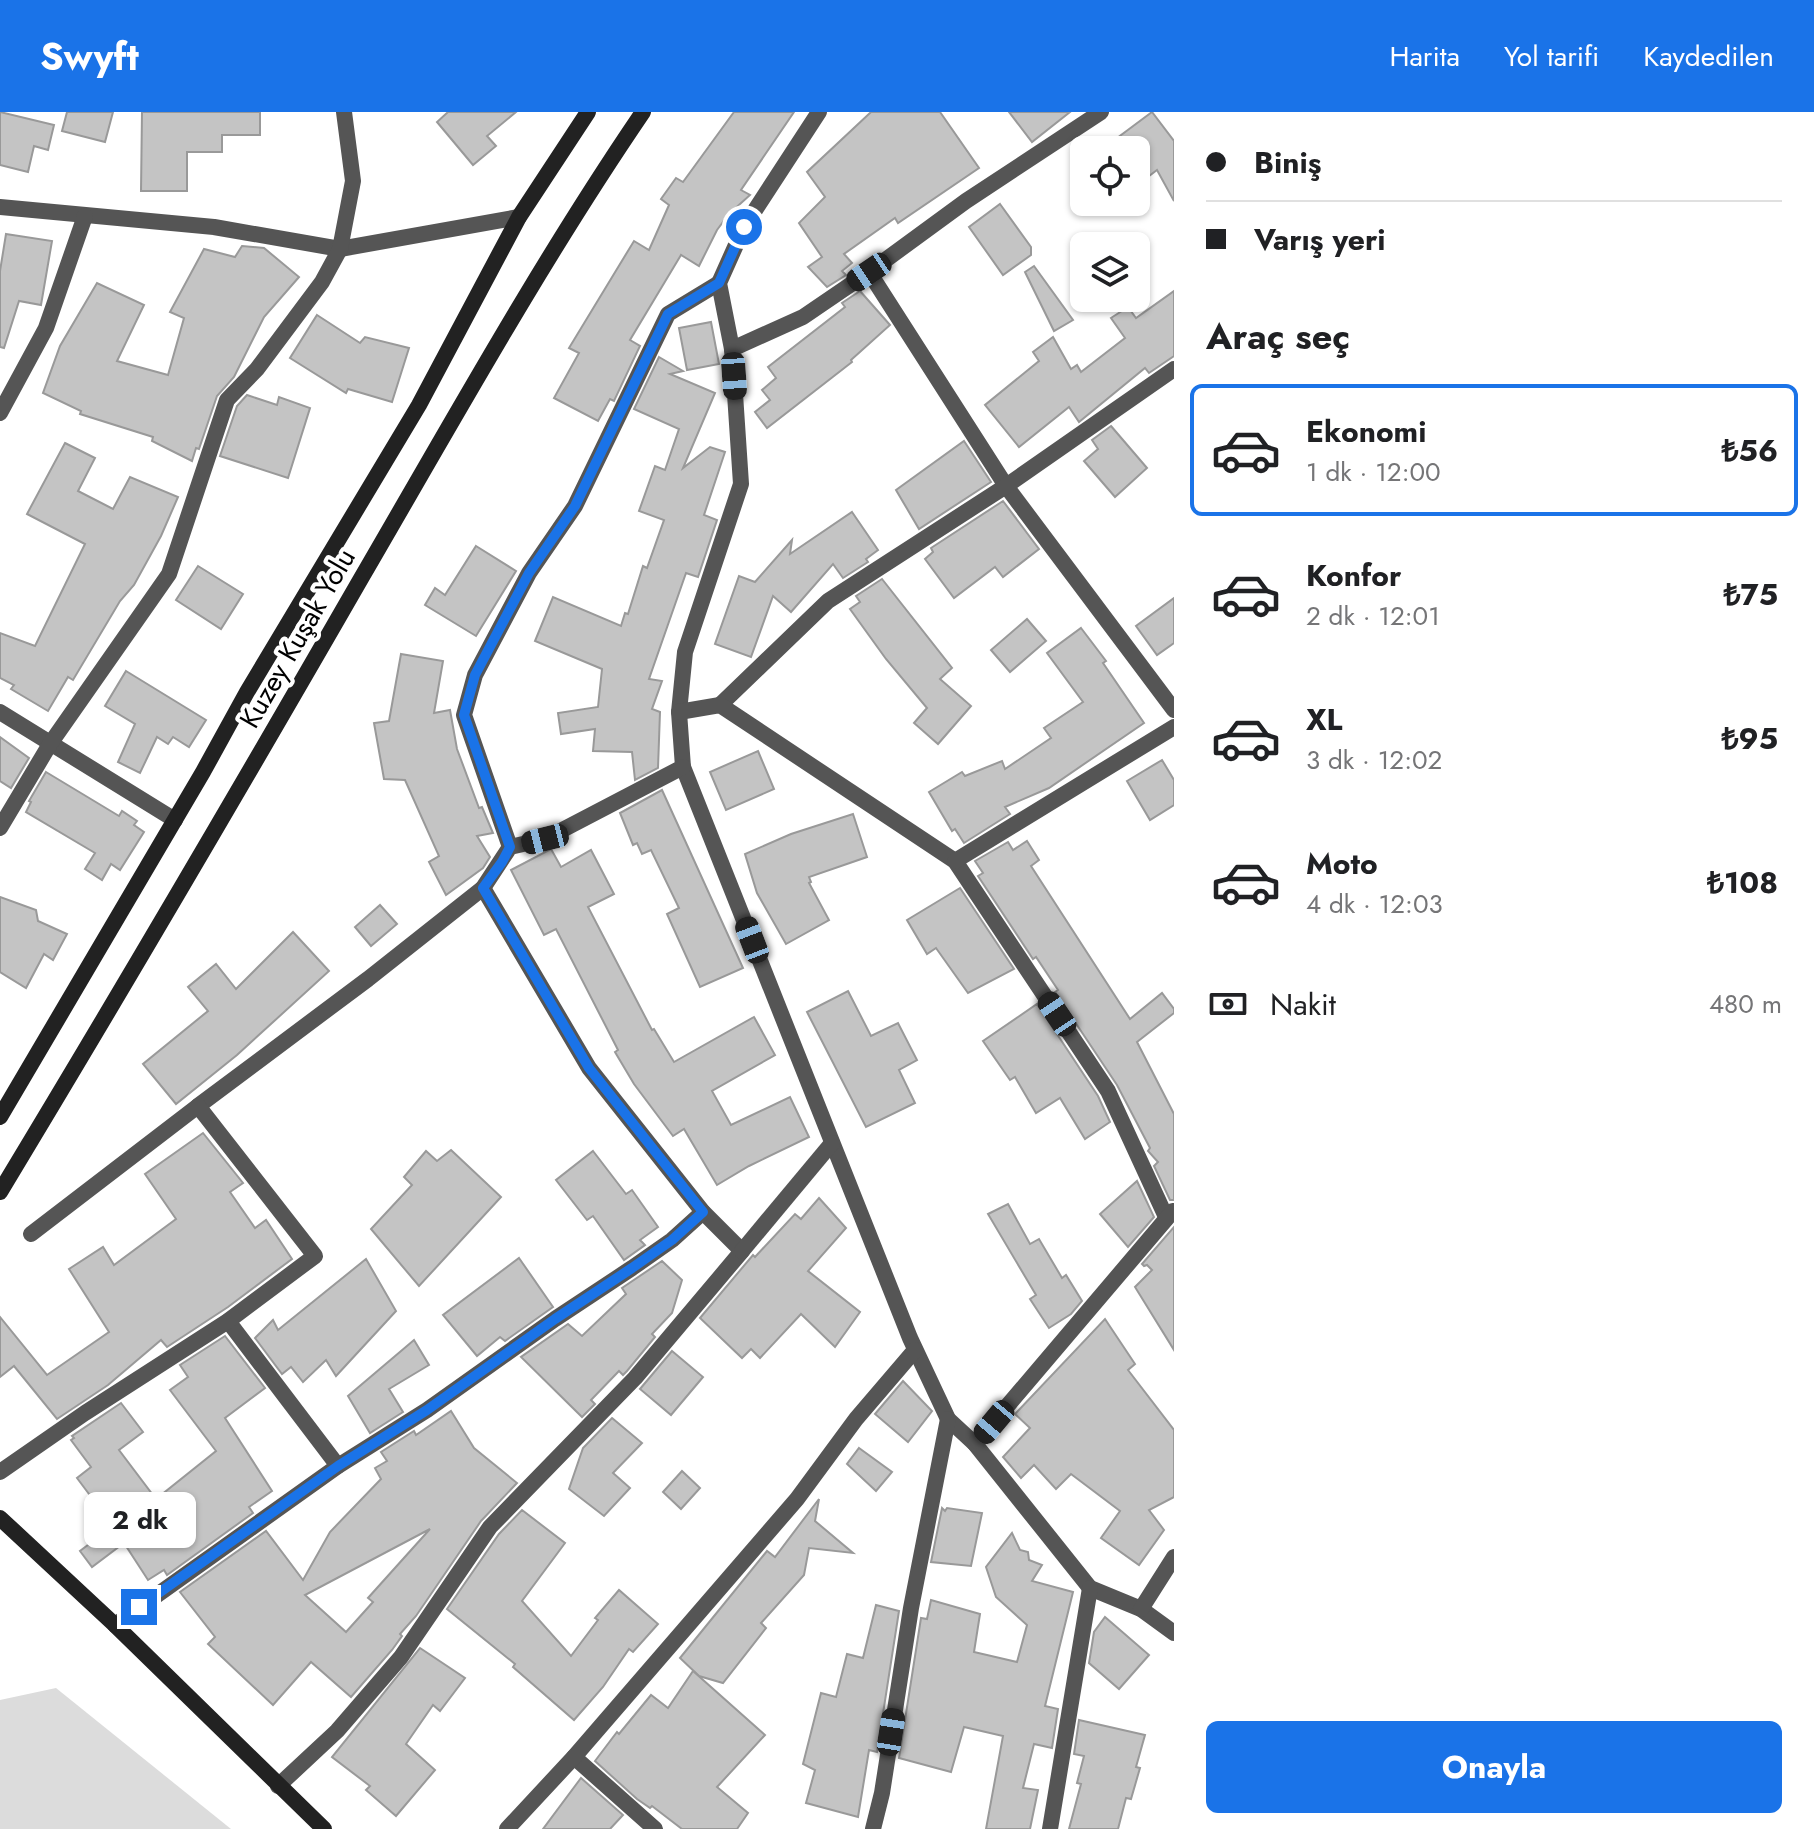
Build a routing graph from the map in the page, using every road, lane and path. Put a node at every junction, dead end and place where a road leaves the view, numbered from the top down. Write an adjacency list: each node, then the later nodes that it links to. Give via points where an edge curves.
1 (344, 112): 9 (street, via 353,181)
2 (588, 112): 8 (main road, Kuzey Kuşak Yolu)
3 (643, 112): 31 (main road, Kuzey Kuşak Yolu, via 520,304 145,953)
4 (819, 112): 11 (street, via 744,227)
5 (1101, 112): 10 (street)
6 (0, 207): 7 (street)
7 (85, 216): 9 (street, via 214,227); 14 (street, via 46,328)
8 (519, 217): 9 (street); 23 (main road, Kuzey Kuşak Yolu, via 419,405)
9 (340, 249): 21 (street, via 257,369 227,400 169,574)
10 (869, 272): 12 (street, via 803,317); 15 (street)
11 (719, 283): 12 (street); 25 (street, via 668,314 575,506 529,573 475,675 464,715)
12 (732, 349): 19 (street, via 741,484 685,652)
13 (1174, 369): 15 (street)
14 (0, 413)
15 (1006, 486): 16 (street, via 828,601); 17 (street)
16 (720, 705): 19 (street); 26 (street)
17 (1174, 710)
18 (0, 712): 21 (street)
19 (679, 712): 22 (street)
20 (1174, 727): 26 (street)
21 (50, 744): 23 (street); 24 (street)
22 (683, 767): 25 (street, via 545,839); 30 (street)
23 (175, 820): 29 (main road, Kuzey Kuşak Yolu)
24 (0, 828)
25 (510, 847): 27 (street)
26 (955, 861): 33 (street, via 1108,1091)
27 (483, 888): 28 (street); 32 (street, via 589,1068)
28 (198, 1106): 34 (street); 36 (street, via 315,1256)
29 (0, 1117)
30 (832, 1143): 35 (street); 37 (street)
31 (0, 1192)
32 (703, 1212): 35 (street); 40 (street, via 632,1268)
33 (1170, 1213): 39 (street)
34 (31, 1234)
35 (742, 1251): 49 (street, via 635,1378 490,1527 401,1657 337,1731)
36 (228, 1321): 40 (street); 41 (street)
37 (915, 1350): 38 (street); 48 (street, via 797,1499)
38 (948, 1419): 39 (street); 53 (street)
39 (975, 1444): 44 (street)
40 (338, 1466): 46 (street)
41 (0, 1472)
42 (0, 1518): 46 (main road)
43 (1174, 1557): 45 (street)
44 (1090, 1588): 45 (street); 54 (street)
45 (1141, 1609): 47 (street)
46 (115, 1625): 49 (main road)
47 (1174, 1633)
48 (574, 1757): 51 (street); 52 (street)
49 (278, 1786): 50 (main road)
50 (324, 1829)
51 (507, 1829)
52 (655, 1829)
53 (873, 1829)
54 (1050, 1829)

